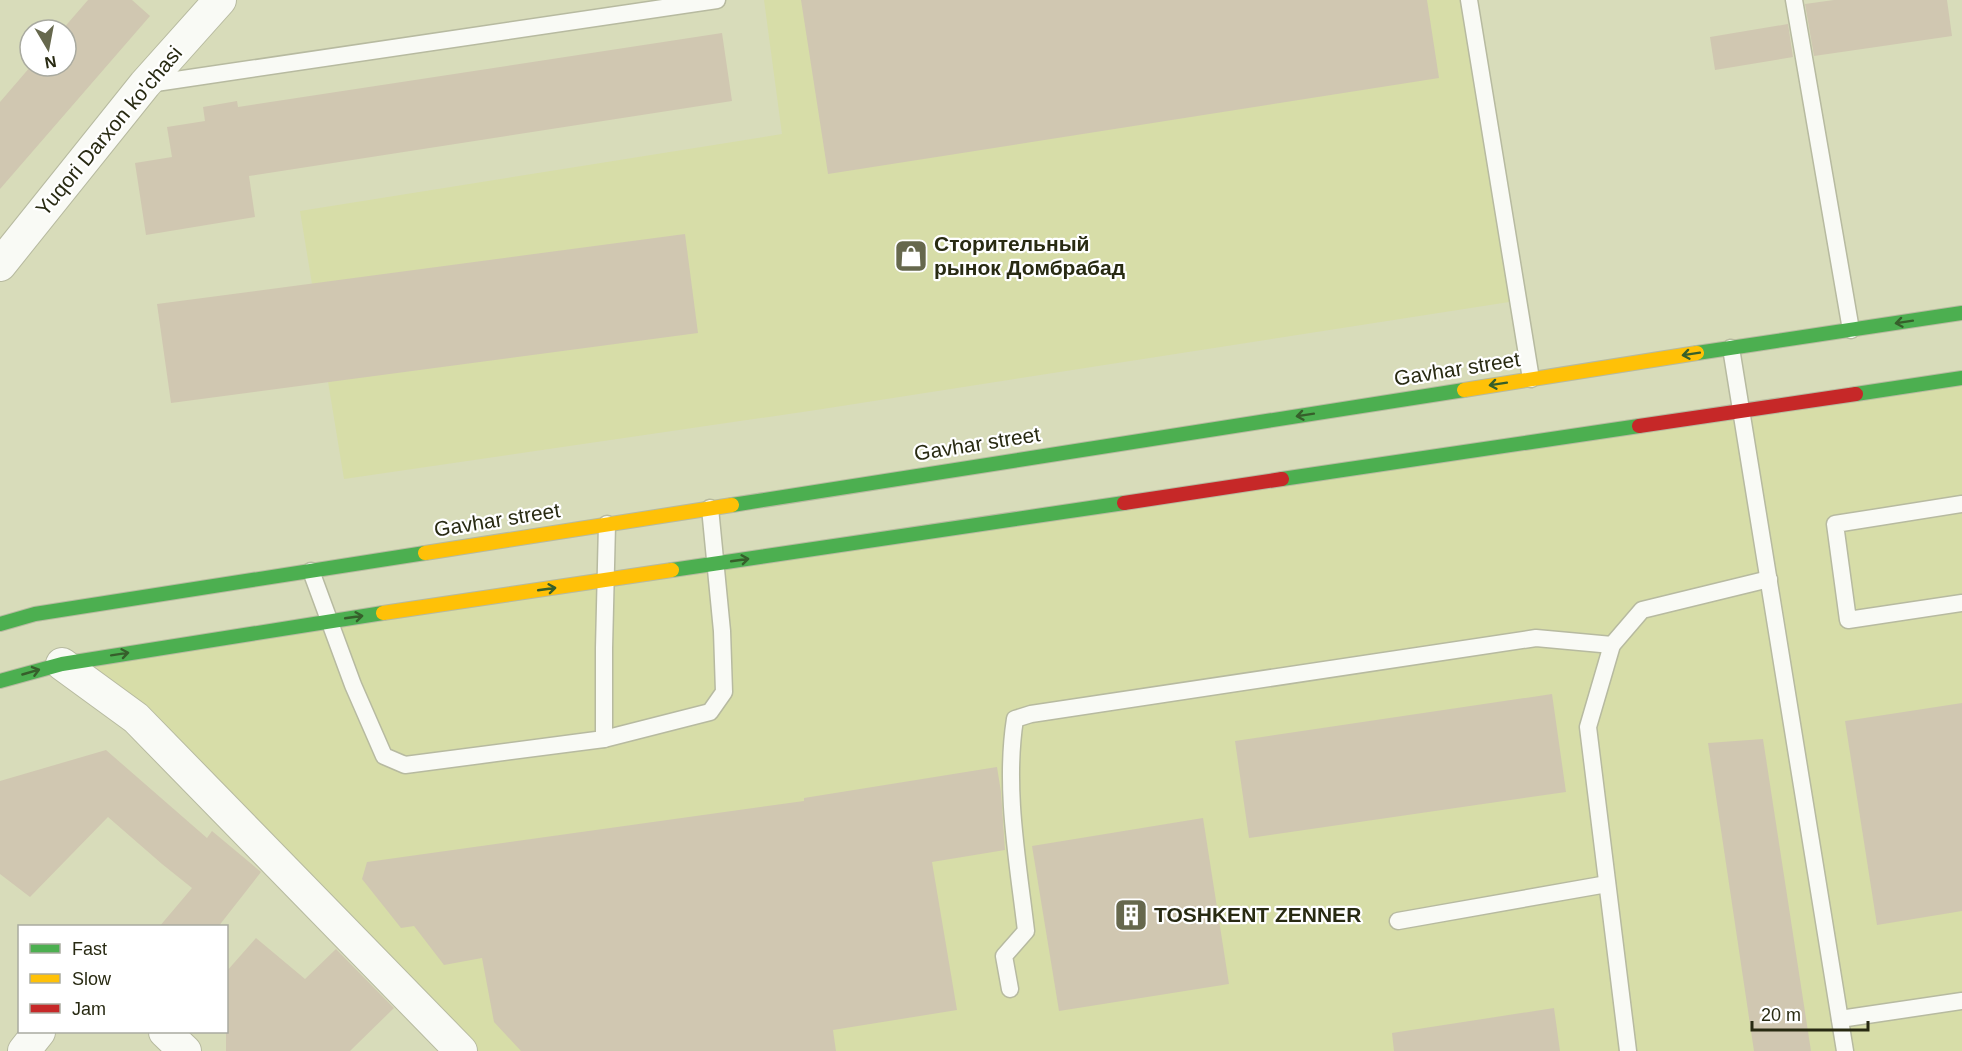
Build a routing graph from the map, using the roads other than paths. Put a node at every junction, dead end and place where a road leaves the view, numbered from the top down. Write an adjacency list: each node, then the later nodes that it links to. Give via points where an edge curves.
1 (220, 0): 5 (street, Yuqori Darxon ko'chasi)
2 (717, 0): 5 (lane)
3 (1469, 0): 11 (lane)
4 (1794, 0): 8 (lane)
5 (145, 84): 6 (street, Yuqori Darxon ko'chasi)
6 (0, 265)
7 (1962, 313): 8 (main road, Gavhar street, one-way to 8)
8 (1851, 330): 9 (main road, Gavhar street)
9 (1731, 348): 11 (main road, Gavhar street, one-way to 11); 12 (lane)
10 (1962, 378): 12 (main road)
11 (1531, 379): 14 (main road, Gavhar street, one-way to 14)
12 (1742, 412): 16 (main road, one-way to 12); 18 (lane)
13 (1962, 504): 20 (lane, via 1835,524 1848,621)
14 (710, 508): 15 (main road, Gavhar street); 16 (lane)
15 (607, 524): 17 (main road, Gavhar street); 19 (lane)
16 (716, 564): 19 (main road); 26 (lane, via 724,692 710,712)
17 (311, 571): 21 (lane); 22 (main road, Gavhar street, via 35,614)
18 (1769, 579): 23 (lane, via 1642,610); 31 (lane)
19 (606, 580): 21 (main road, one-way to 19); 26 (lane)
20 (1962, 603)
21 (329, 621): 24 (main road, one-way to 21); 26 (lane, via 384,756 405,765)
22 (0, 624)
23 (1612, 645): 27 (lane, via 1588,727); 29 (lane, via 1536,638 1015,719 1012,814 1026,931 1004,956)
24 (62, 664): 25 (main road, one-way to 24); 36 (street, via 136,718)
25 (0, 681)
26 (604, 740)
27 (1607, 884): 28 (lane); 37 (lane)
28 (1398, 921)
29 (1010, 989)
30 (1962, 1001): 31 (lane)
31 (1840, 1019): 38 (lane)
32 (38, 1033): 34 (street)
33 (166, 1033): 35 (street)
34 (24, 1051)
35 (185, 1051)
36 (461, 1051)
37 (1628, 1051)
38 (1845, 1051)

